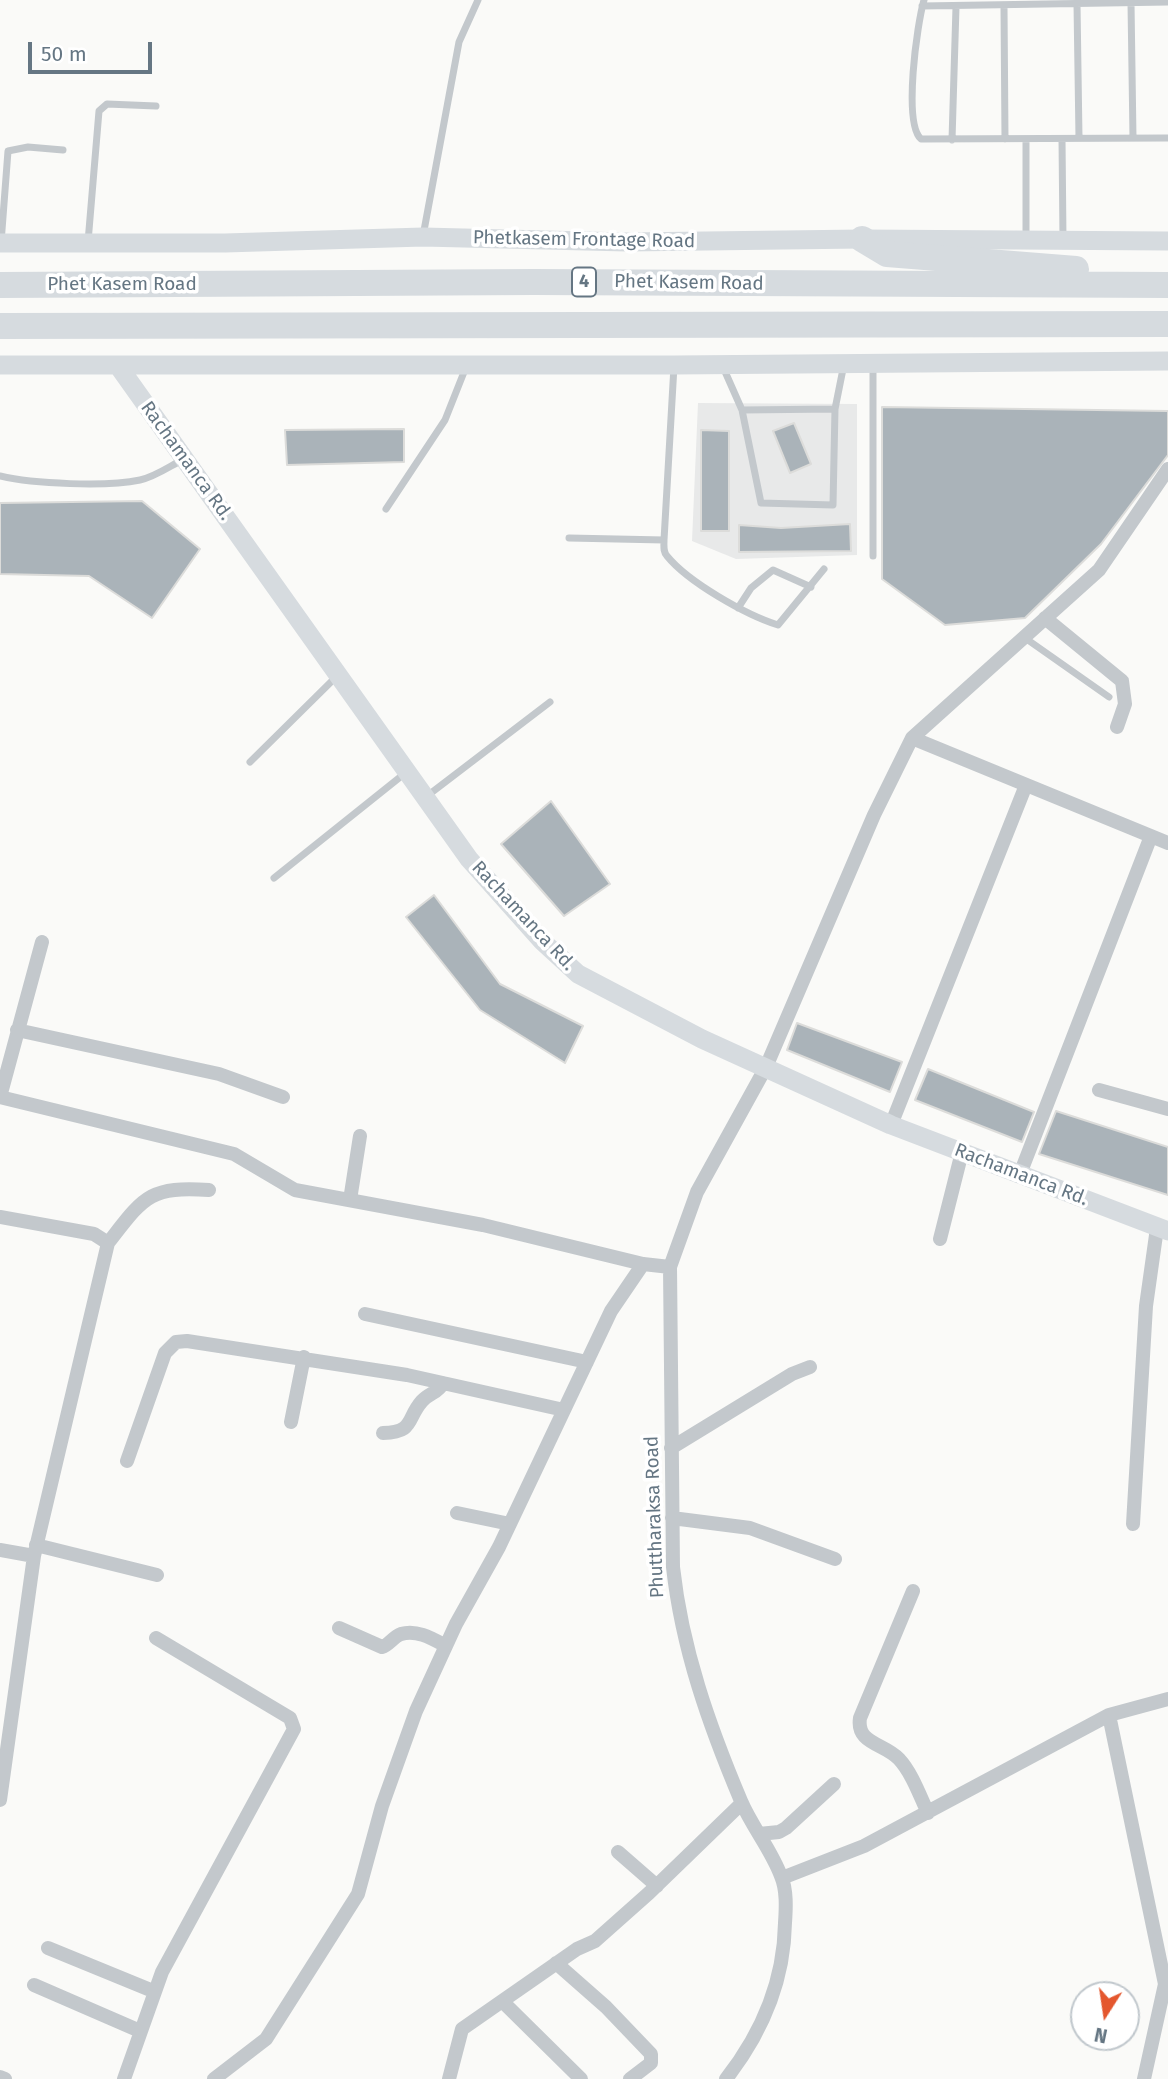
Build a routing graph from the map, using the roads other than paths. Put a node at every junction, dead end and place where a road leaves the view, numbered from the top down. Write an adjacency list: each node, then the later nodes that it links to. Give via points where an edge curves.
1 (478, 0): 19 (lane, via 459,42)
2 (1088, 2): 6 (lane); 7 (lane)
3 (1168, 2): 6 (lane)
4 (923, 3): 9 (lane); 17 (lane, via 915,51 913,127 921,139)
5 (985, 3): 8 (lane); 9 (lane)
6 (1131, 3): 12 (lane)
7 (1077, 4): 8 (lane); 11 (lane)
8 (1004, 6): 14 (lane)
9 (956, 7): 17 (lane)
10 (156, 106): 25 (lane, via 107,104 99,111)
11 (1079, 138): 12 (lane); 16 (lane)
12 (1133, 138): 13 (lane)
13 (1168, 138)
14 (1005, 139): 15 (lane); 17 (lane)
15 (1026, 139): 16 (lane); 21 (lane)
16 (1062, 139): 22 (lane)
17 (952, 140)
18 (63, 150): 24 (lane, via 27,147 8,151)
19 (423, 237): 20 (main road, Phetkasem Frontage Road / 4, via 627,242); 25 (main road, Phetkasem Frontage Road / 4)
20 (862, 239): 21 (main road, Phetkasem Frontage Road / 4); 27 (highway, via 887,254 1128,274)
21 (1027, 242): 22 (main road, Phetkasem Frontage Road / 4)
22 (1063, 242): 23 (main road, Phetkasem Frontage Road / 4)
23 (1168, 242)
24 (0, 243): 25 (main road, Phetkasem Frontage Road / 4)
25 (88, 243)
26 (0, 285): 27 (highway, Phet Kasem Road / 4)
27 (1141, 285): 28 (highway, Phet Kasem Road / 4)
28 (1168, 285)
29 (1168, 324): 30 (highway)
30 (0, 326)
31 (1168, 361): 34 (main road)
32 (468, 363): 37 (main road); 38 (main road); 44 (lane, via 444,420)
33 (844, 363): 34 (main road); 35 (main road); 39 (lane)
34 (873, 363): 47 (lane)
35 (722, 364): 37 (main road); 40 (lane)
36 (0, 365): 38 (main road)
37 (674, 365): 46 (lane)
38 (119, 367): 41 (main road, Rachamanca Rd.)
39 (835, 409): 40 (lane); 40 (lane, via 834,505 761,503)
40 (742, 410)
41 (184, 458): 43 (lane, via 142,480 115,483 17,480); 53 (main road, Rachamanca Rd.)
42 (1168, 469): 51 (street, via 1099,570)
43 (0, 475)
44 (386, 509)
45 (569, 538): 46 (lane)
46 (664, 540): 50 (lane, via 667,556)
47 (873, 556)
48 (824, 569): 49 (lane)
49 (811, 587): 50 (lane, via 778,625); 50 (lane, via 773,570 751,588)
50 (738, 608)
51 (1045, 618): 52 (street); 56 (street, via 1122,681 1125,704)
52 (1024, 637): 54 (lane); 57 (street)
53 (339, 675): 58 (lane); 59 (main road, Rachamanca Rd.)
54 (1109, 697)
55 (550, 702): 61 (lane)
56 (1117, 727)
57 (912, 738): 60 (street); 67 (street, Phuttharaksa Road, via 874,815)
58 (250, 762)
59 (408, 771): 61 (main road, Rachamanca Rd.); 64 (lane)
60 (1026, 785): 62 (street); 72 (street)
61 (426, 797): 67 (main road, Rachamanca Rd., via 469,859 578,974)
62 (1151, 835): 63 (street); 75 (street)
63 (1168, 843)
64 (274, 878)
65 (42, 942): 66 (street)
66 (17, 1030): 69 (street); 70 (street, via 219,1074)
67 (766, 1067): 72 (main road, Rachamanca Rd.); 83 (street, Phuttharaksa Road, via 697,1192)
68 (1099, 1090): 71 (street)
69 (0, 1097): 77 (street, via 204,1145 234,1154 295,1190)
70 (283, 1097)
71 (1168, 1109)
72 (891, 1125): 74 (main road, Rachamanca Rd.)
73 (360, 1136): 77 (street)
74 (962, 1152): 75 (main road, Rachamanca Rd.); 80 (street)
75 (1020, 1174): 79 (main road, Rachamanca Rd.)
76 (209, 1190): 81 (street, via 163,1190 132,1213)
77 (350, 1200): 82 (street, via 483,1225)
78 (0, 1217): 81 (street, via 94,1234)
79 (1165, 1230): 97 (street, via 1146,1306)
80 (940, 1239)
81 (108, 1243): 99 (street)
82 (643, 1264): 83 (street); 86 (street, via 611,1311)
83 (670, 1267): 92 (street, Phuttharaksa Road)
84 (365, 1314): 86 (street)
85 (304, 1357): 88 (street); 90 (street); 93 (street, via 176,1342 165,1353)
86 (587, 1362): 89 (street)
87 (810, 1367): 92 (street)
88 (443, 1383): 89 (street); 91 (street, via 422,1401 407,1427)
89 (564, 1410): 96 (street)
90 (291, 1422)
91 (383, 1433)
92 (671, 1448): 95 (street, Phuttharaksa Road)
93 (127, 1461)
94 (457, 1513): 96 (street)
95 (672, 1518): 100 (street, via 750,1528); 110 (street, Phuttharaksa Road, via 678,1615 693,1676)
96 (510, 1524): 105 (street)
97 (1133, 1524)
98 (0, 1550): 99 (street)
99 (35, 1551): 101 (street); 109 (street)
100 (835, 1559)
101 (157, 1575)
102 (913, 1591): 111 (street, via 859,1728 863,1737 899,1760)
103 (339, 1628): 105 (street, via 382,1647 411,1633)
104 (156, 1638): 120 (street, via 290,1718 294,1729)
105 (446, 1646): 126 (street, via 386,1795 358,1894 266,2039)
106 (1168, 1699): 107 (street)
107 (1110, 1715): 111 (street); 118 (street)
108 (834, 1784): 112 (street, via 786,1828)
109 (0, 1800)
110 (742, 1803): 112 (street, Phuttharaksa Road); 115 (street)
111 (928, 1813): 114 (street, via 864,1846)
112 (759, 1834): 114 (street, Phuttharaksa Road)
113 (618, 1852): 115 (street)
114 (782, 1878): 130 (street, Phuttharaksa Road, via 786,1905 780,1972 760,2028)
115 (657, 1886): 117 (street, via 595,1941)
116 (48, 1948): 120 (street)
117 (556, 1963): 121 (street); 129 (street, via 650,2054 651,2063)
118 (1166, 1984): 131 (street)
119 (34, 1986): 122 (street)
120 (153, 1991): 122 (street)
121 (503, 2002): 127 (street, via 462,2029); 128 (street)
122 (140, 2031): 125 (street)
123 (0, 2077): 124 (street)
124 (5, 2079)
125 (124, 2079)
126 (214, 2079)
127 (449, 2079)
128 (581, 2079)
129 (630, 2079)
130 (726, 2079)
131 (1144, 2079)

